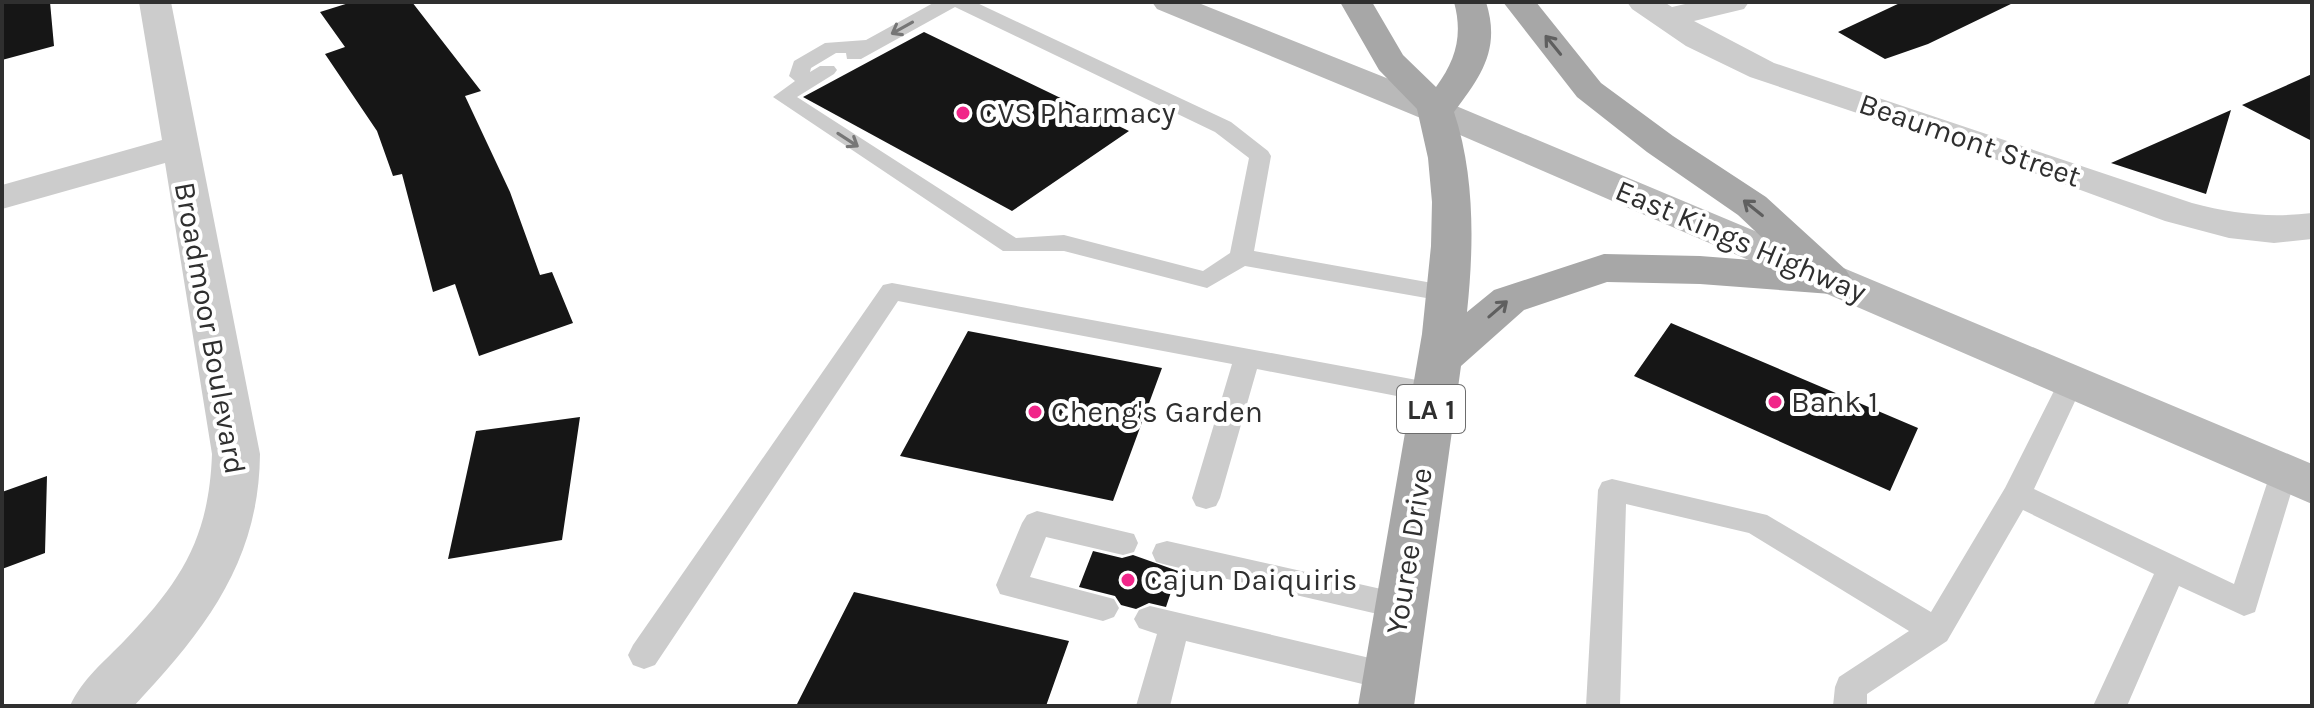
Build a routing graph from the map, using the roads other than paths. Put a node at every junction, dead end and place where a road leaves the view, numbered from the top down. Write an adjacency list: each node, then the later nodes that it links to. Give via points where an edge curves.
1 (155, 2): 13 (street, Broadmoor Boulevard)
2 (949, 2): 11 (lane, one-way to 11, via 862,51 832,47 801,65)
3 (960, 2): 16 (lane, via 1223,127 1260,156)
4 (1168, 2): 12 (main road, East Kings Highway)
5 (1356, 2): 12 (main road, via 1396,68)
6 (1470, 2): 12 (main road, via 1477,19 1475,48 1462,77)
7 (1519, 2): 17 (main road, one-way to 7, via 1752,206 1589,90)
8 (1733, 2): 9 (street)
9 (1656, 10): 15 (street, Beaumont Street, via 1698,39 1762,70 2179,212 2274,230)
10 (827, 70): 11 (lane)
11 (795, 90): 16 (lane, one-way to 16, via 783,97 1011,246 1064,243 1207,280)
12 (1436, 111): 17 (main road, East Kings Highway); 18 (main road, Youree Drive / LA 1, via 1448,169)
13 (179, 147): 14 (street); 33 (street, Broadmoor Boulevard, via 238,484 234,511 207,576 185,610)
14 (2, 197)
15 (2312, 226)
16 (1241, 257): 18 (lane)
17 (1831, 280): 20 (main road, one-way to 17, via 1509,300 1604,268); 21 (main road, East Kings Highway)
18 (1449, 294): 20 (main road, Youree Drive / LA 1)
19 (1247, 358): 20 (lane); 24 (lane); 31 (lane, via 892,291)
20 (1436, 376): 28 (main road, Youree Drive / LA 1)
21 (2071, 382): 22 (main road, East Kings Highway); 23 (lane)
22 (2298, 479): 27 (lane, via 2244,603)
23 (2017, 494): 27 (lane); 30 (lane)
24 (1206, 498)
25 (1123, 543): 29 (lane, via 1037,523 1011,585)
26 (1167, 553): 28 (lane)
27 (2172, 568): 37 (lane)
28 (1399, 606): 32 (main road, Youree Drive / LA 1)
29 (1103, 608)
30 (1936, 631): 35 (lane, via 1757,523 1612,490); 36 (lane, via 1851,687)
31 (644, 655)
32 (1388, 692): 34 (lane, via 1162,622)
33 (98, 706)
34 (1153, 706)
35 (1603, 706)
36 (1850, 706)
37 (2110, 706)

